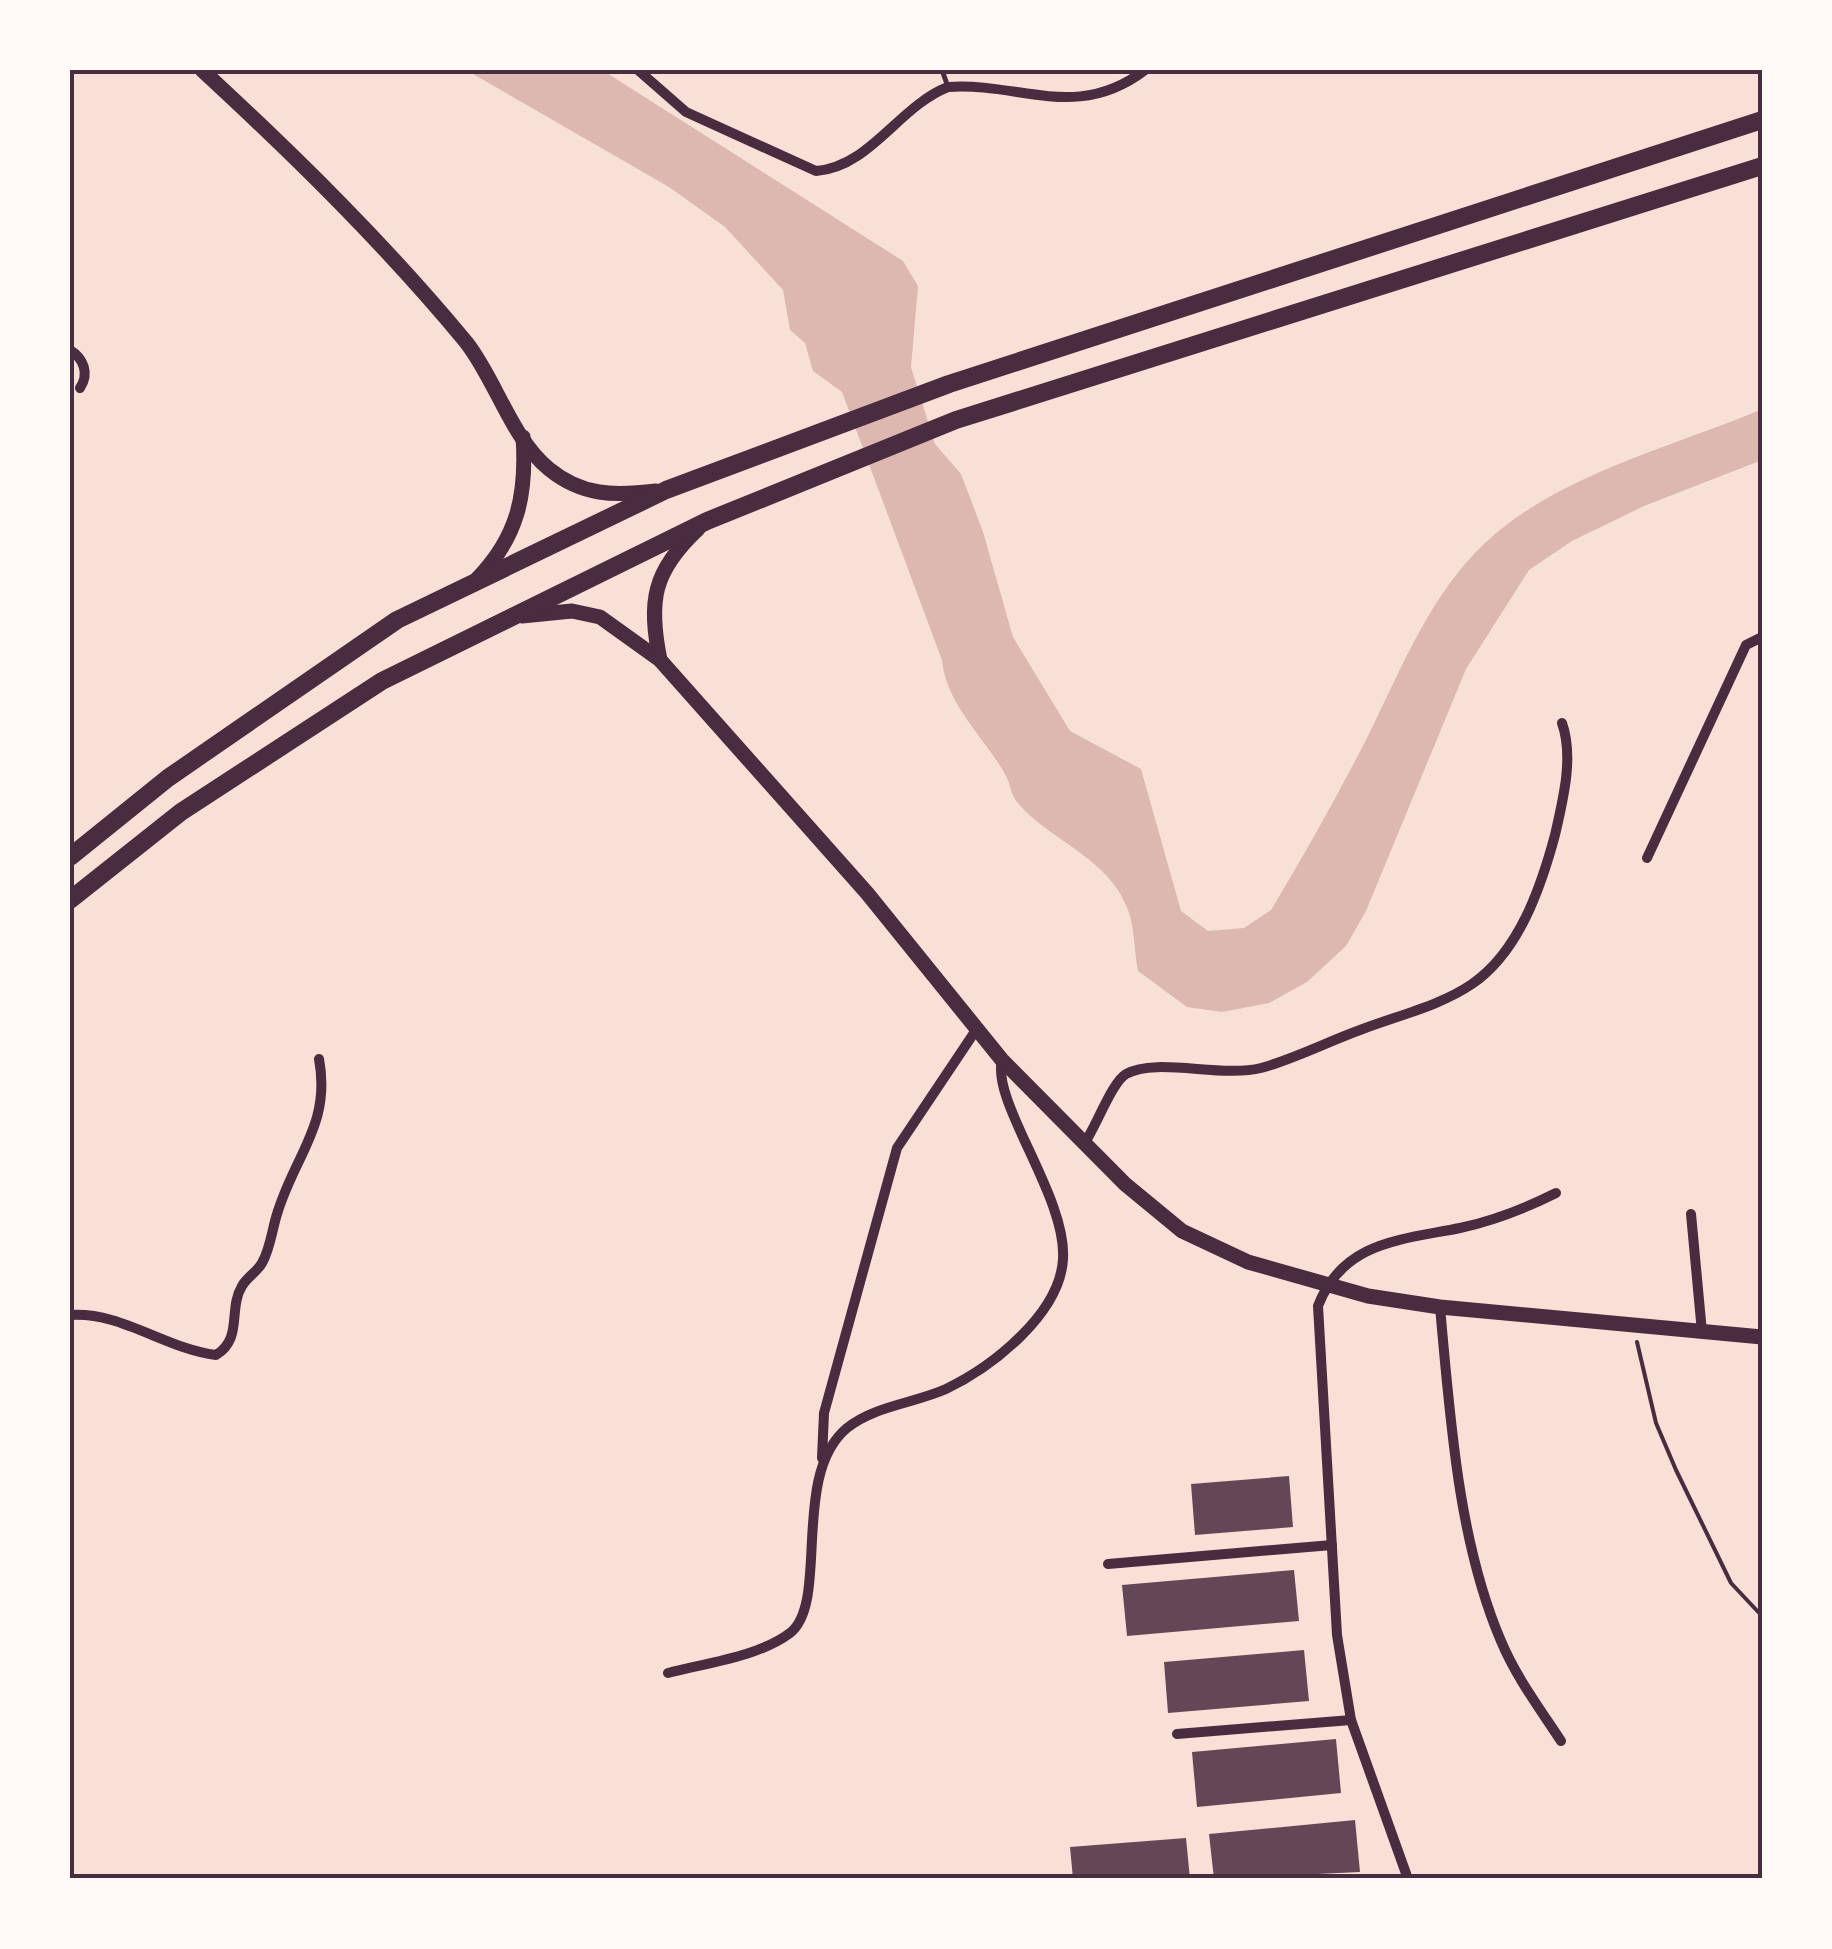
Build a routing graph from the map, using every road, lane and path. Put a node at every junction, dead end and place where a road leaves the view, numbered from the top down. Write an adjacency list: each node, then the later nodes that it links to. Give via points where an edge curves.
1 (202, 70): 10 (main road, via 409,272 484,366)
2 (638, 70): 5 (street, via 686,112 816,171 855,158)
3 (942, 70): 5 (lane)
4 (1145, 70): 5 (street, via 1108,91 1068,100)
5 (948, 87)
6 (1762, 120): 11 (main road, via 949,384)
7 (1762, 166): 12 (main road, via 956,420)
8 (70, 350): 9 (street, via 84,365)
9 (80, 388)
10 (523, 437): 11 (main road, via 568,484 600,495); 13 (main road, via 521,506 510,538)
11 (666, 490): 13 (main road)
12 (707, 521): 14 (main road); 16 (main road, via 661,572 654,627)
13 (473, 583): 18 (main road, via 397,620 168,778)
14 (503, 619): 16 (main road, via 572,610 600,617); 20 (main road, via 382,680 181,812)
15 (1762, 637): 19 (street, via 1739,658)
16 (660, 660): 21 (main road, via 867,893)
17 (1562, 723): 24 (street, via 1565,785 1543,882 1494,967 1444,998 1260,1068 1169,1066 1127,1073 1114,1084 1104,1116)
18 (70, 857)
19 (1647, 858)
20 (70, 900)
21 (976, 1030): 23 (main road); 33 (street, via 914,1118 892,1162 824,1413)
22 (319, 1059): 29 (street, via 325,1088 319,1120 261,1265 242,1285 225,1350 216,1355 174,1348 125,1325)
23 (1002, 1060): 24 (main road); 33 (street, via 1001,1088 1032,1147 1060,1231 1059,1280 1021,1334 971,1374 847,1428)
24 (1084, 1144): 27 (main road, via 1182,1230 1248,1262)
25 (1556, 1193): 27 (street, via 1478,1222 1370,1247 1342,1265)
26 (1690, 1214): 31 (street)
27 (1326, 1286): 28 (main road); 34 (street, via 1317,1332)
28 (1440, 1307): 30 (main road); 40 (street, via 1467,1529 1482,1589 1507,1654)
29 (70, 1315)
30 (1633, 1323): 31 (main road); 36 (path, via 1656,1424 1676,1470 1731,1583)
31 (1702, 1332): 32 (main road)
32 (1762, 1337)
33 (822, 1458): 37 (street, via 804,1608 793,1632)
34 (1332, 1545): 35 (street); 38 (street)
35 (1108, 1564)
36 (1762, 1616)
37 (668, 1673)
38 (1351, 1720): 39 (street); 41 (street)
39 (1177, 1734)
40 (1561, 1741)
41 (1408, 1879)

